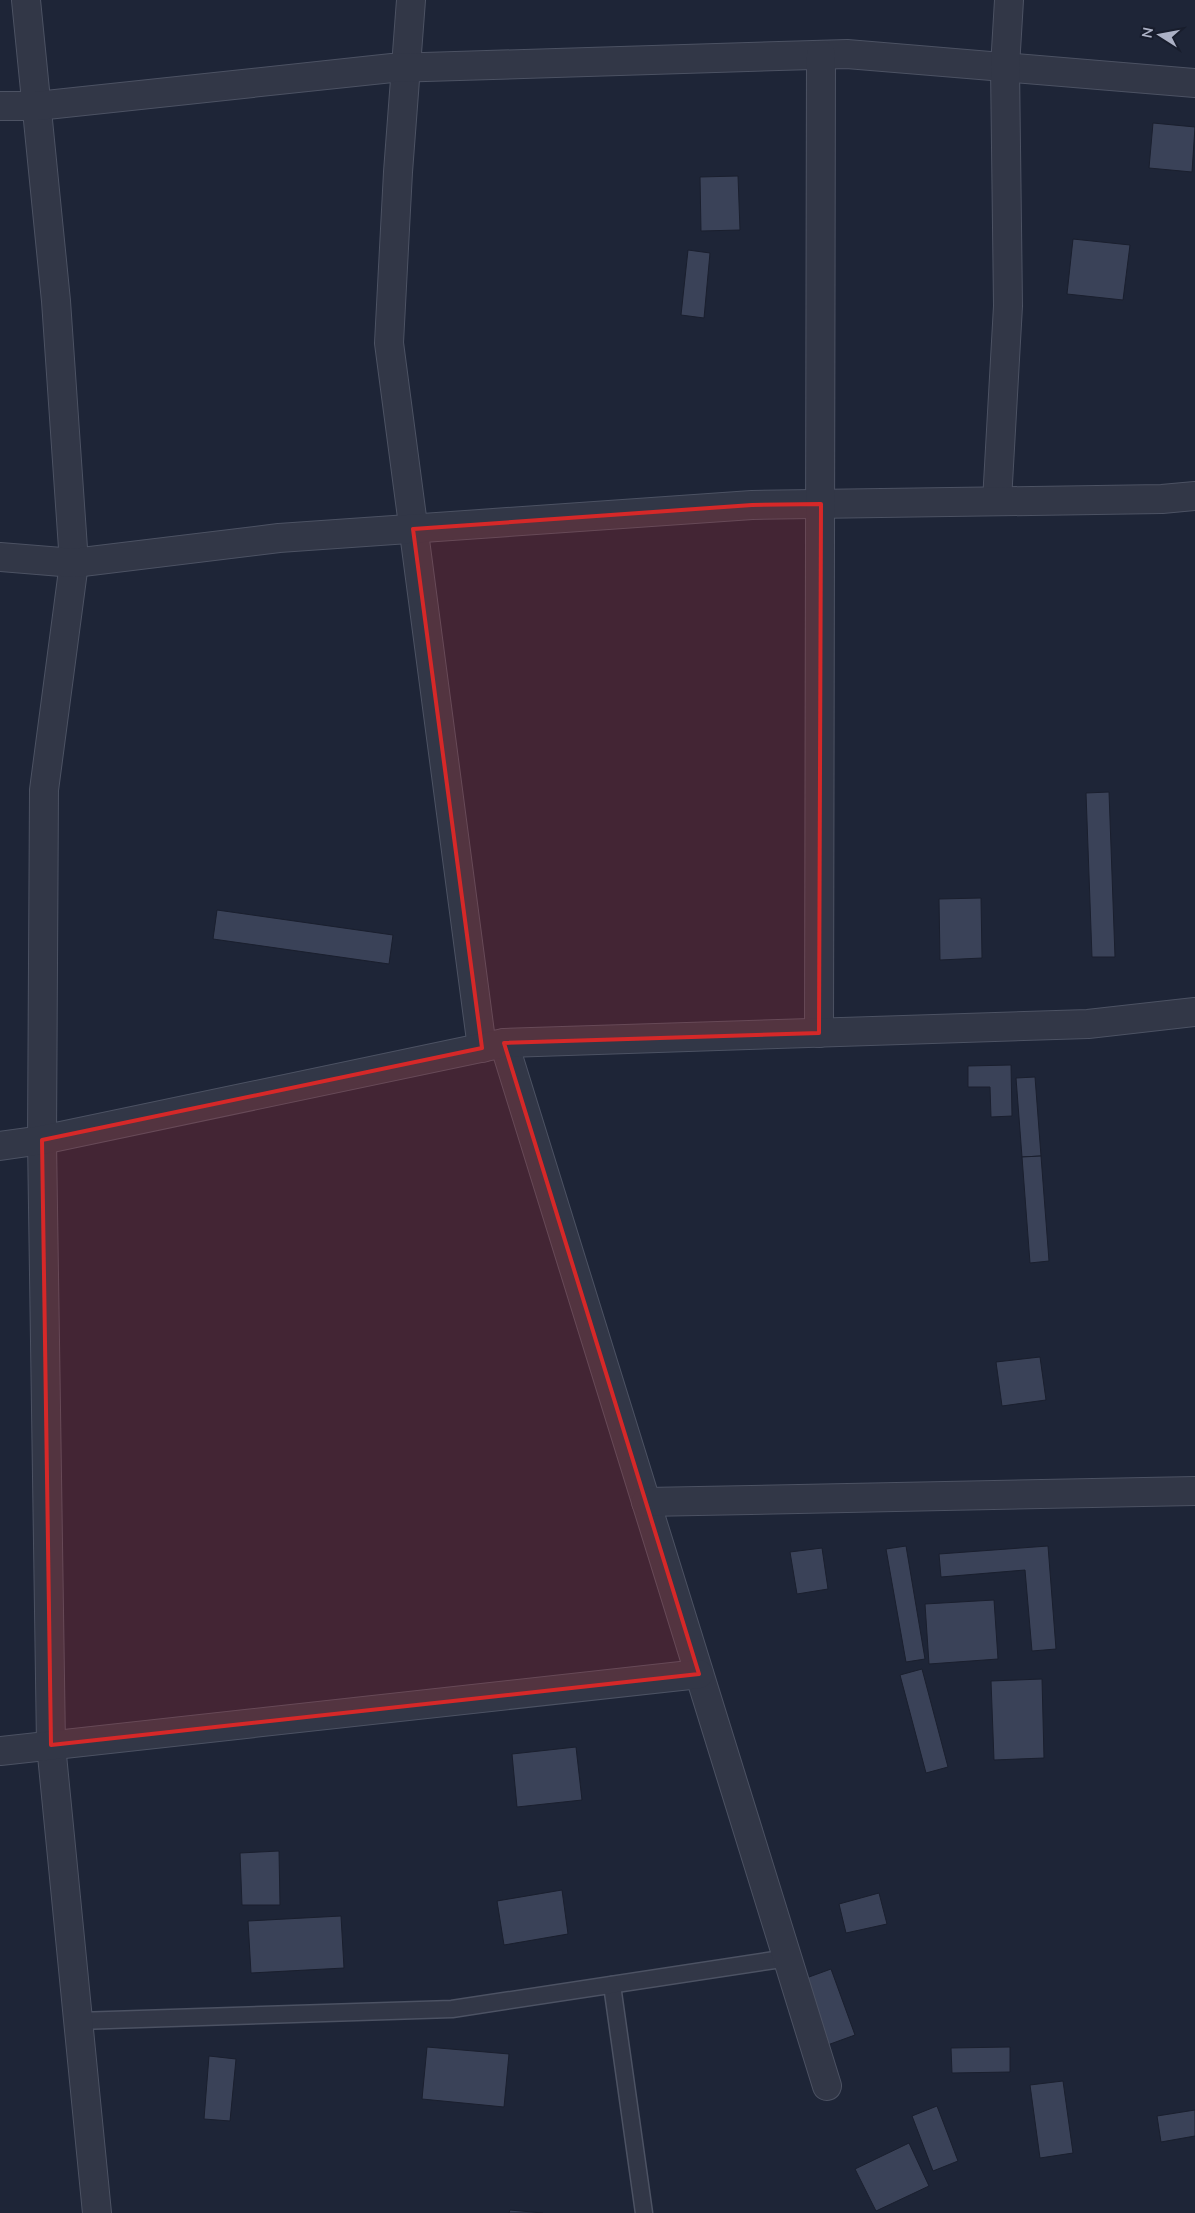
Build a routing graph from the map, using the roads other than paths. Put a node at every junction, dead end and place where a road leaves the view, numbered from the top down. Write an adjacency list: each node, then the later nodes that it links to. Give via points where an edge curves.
1 (26, 0): 9 (street)
2 (411, 0): 6 (street)
3 (1009, 0): 5 (street)
4 (822, 54): 5 (street); 6 (street); 12 (street)
5 (1005, 67): 7 (street); 11 (street, via 1008,306)
6 (406, 68): 9 (street); 13 (street, via 389,343)
7 (1195, 83)
8 (0, 106): 9 (street)
9 (37, 106): 15 (street, via 56,301)
10 (1195, 496): 11 (street)
11 (997, 501): 12 (street)
12 (821, 504): 13 (street, via 752,505); 17 (street)
13 (413, 529): 15 (street, via 279,538); 18 (street)
14 (0, 557): 15 (street)
15 (74, 563): 19 (street, via 44,790)
16 (1195, 1012): 17 (street, via 1088,1024)
17 (820, 1033): 18 (street)
18 (493, 1045): 19 (street); 22 (street)
19 (42, 1140): 20 (street); 24 (street)
20 (0, 1146)
21 (1195, 1491): 22 (street)
22 (646, 1502): 23 (street)
23 (699, 1674): 24 (street); 26 (street)
24 (51, 1745): 25 (street); 28 (street)
25 (0, 1751)
26 (788, 1958): 27 (lane); 29 (street)
27 (612, 1985): 28 (lane, via 452,2010); 31 (lane)
28 (78, 2021): 30 (street)
29 (827, 2086)
30 (97, 2213)
31 (644, 2213)

